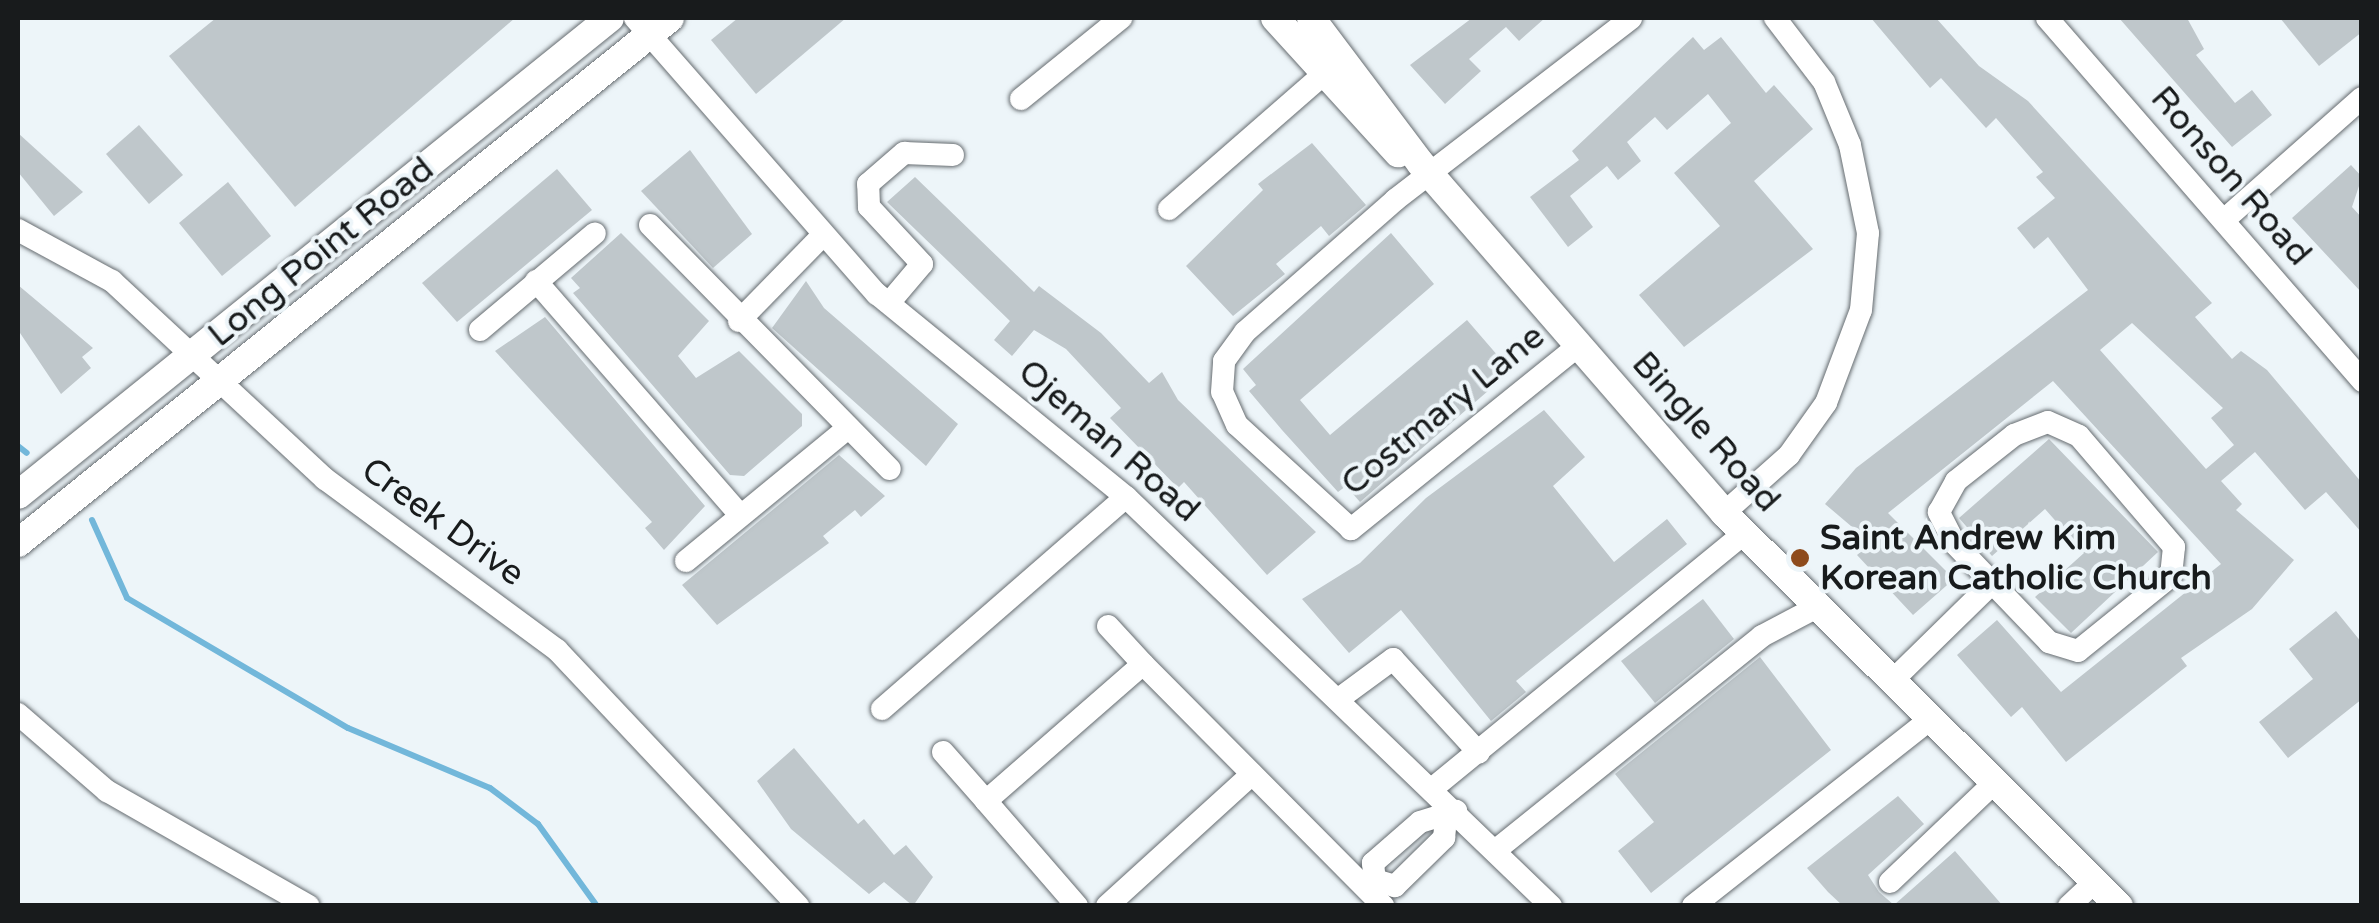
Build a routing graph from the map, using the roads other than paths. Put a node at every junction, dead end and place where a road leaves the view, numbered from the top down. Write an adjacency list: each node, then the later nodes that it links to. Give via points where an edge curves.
1 (610, 18): 25 (main road, Long Point Road)
2 (1121, 18): 11 (street)
3 (1275, 18): 9 (main road, Bingle Road)
4 (1311, 18): 13 (main road, Bingle Road)
5 (1631, 18): 13 (street)
6 (1775, 18): 33 (street, via 1824,82 1850,145 1868,233 1861,310 1826,404)
7 (2046, 18): 15 (street, Ronson Road)
8 (652, 23): 19 (street, Ojeman Road); 27 (main road, Long Point Road)
9 (1325, 73): 13 (main road, Bingle Road, via 1404,159); 14 (street)
10 (2362, 98): 15 (street)
11 (1021, 99)
12 (953, 155): 21 (street, via 904,153 868,184 869,208 922,264)
13 (1427, 171): 24 (main road, Bingle Road); 24 (street, Costmary Lane, via 1244,332 1224,360 1222,392 1237,425 1351,528)
14 (1169, 209)
15 (2224, 220): 26 (street, Ronson Road)
16 (650, 225): 22 (street)
17 (18, 230): 25 (street, Creek Drive, via 112,282)
18 (594, 233): 20 (street)
19 (822, 236): 21 (street, Ojeman Road); 22 (street)
20 (536, 282): 23 (street); 32 (street)
21 (889, 303): 31 (street, Ojeman Road)
22 (739, 321): 28 (street)
23 (480, 330)
24 (1578, 346): 33 (main road, Bingle Road)
25 (192, 359): 27 (street, Creek Drive); 30 (main road, Long Point Road)
26 (2362, 380)
27 (217, 384): 34 (main road, Long Point Road); 59 (street, Creek Drive, via 325,479 556,650)
28 (848, 428): 29 (street); 32 (street)
29 (890, 469)
30 (18, 495)
31 (1126, 497): 41 (street, Ojeman Road); 42 (street)
32 (740, 515): 35 (street)
33 (1734, 523): 37 (main road, Bingle Road); 46 (street)
34 (18, 543)
35 (686, 562)
36 (1992, 583): 36 (street, via 1954,544 1940,512 1956,481 2014,434 2048,422 2103,462 2163,526 2174,557 2163,584 2086,647 2066,651); 40 (street)
37 (1817, 607): 40 (main road, Bingle Road); 53 (street, via 1762,636)
38 (1108, 626): 39 (street)
39 (1143, 664): 47 (street); 50 (street)
40 (1891, 682): 44 (main road, Bingle Road)
41 (1340, 698): 46 (street, via 1393,659); 49 (street, Ojeman Road)
42 (882, 709)
43 (18, 714): 58 (street, via 107,792)
44 (1929, 720): 48 (main road, Bingle Road); 63 (street)
45 (943, 752): 50 (street)
46 (1479, 752): 49 (street)
47 (1252, 774): 57 (street); 61 (street)
48 (1994, 783): 55 (street); 56 (main road, Bingle Road)
49 (1433, 788): 51 (street, Ojeman Road)
50 (986, 802): 60 (street)
51 (1451, 814): 52 (street, via 1420,822); 53 (street, Ojeman Road); 54 (street, via 1444,838)
52 (1399, 841): 54 (street); 57 (street, via 1373,864)
53 (1496, 850): 62 (street, Ojeman Road)
54 (1419, 864): 57 (street, via 1395,886)
55 (1890, 882)
56 (2096, 882): 64 (street); 65 (main road, Bingle Road)
57 (1375, 891)
58 (310, 906)
59 (798, 906)
60 (1077, 906)
61 (1107, 906)
62 (1551, 906)
63 (1693, 906)
64 (2069, 906)
65 (2120, 906)

